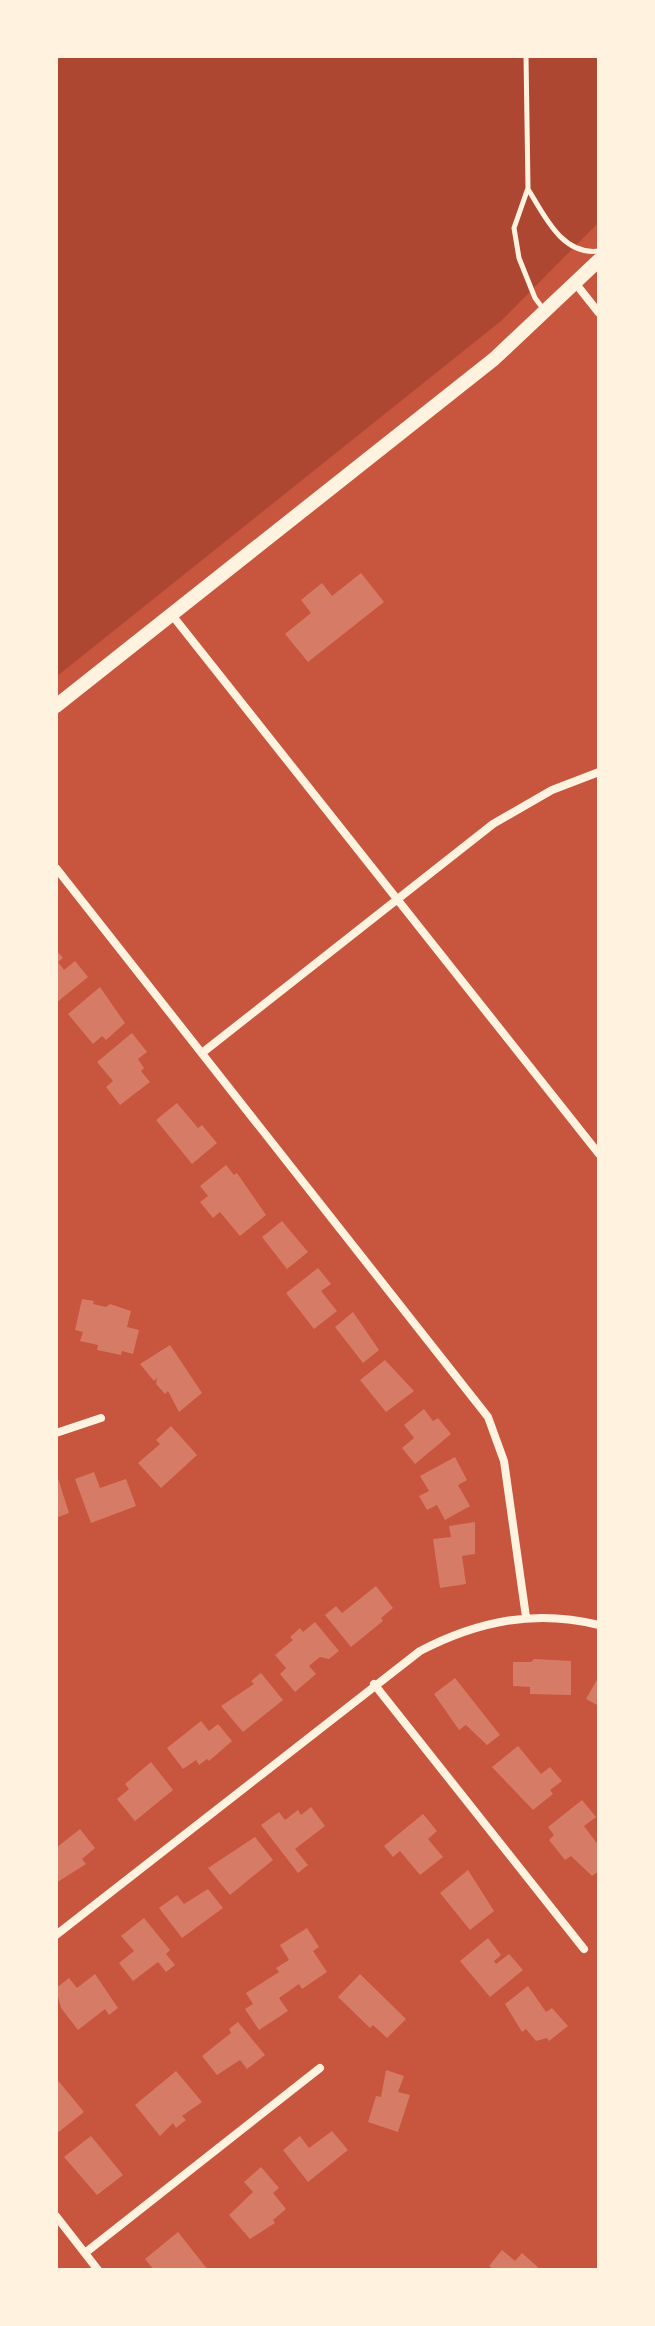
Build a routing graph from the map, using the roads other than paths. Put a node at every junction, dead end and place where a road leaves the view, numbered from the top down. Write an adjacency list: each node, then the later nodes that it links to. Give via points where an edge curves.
1 (526, 56): 2 (lane)
2 (528, 188): 3 (lane, via 554,230 572,247); 6 (lane, via 514,228 519,258)
3 (599, 251)
4 (599, 260): 5 (main road)
5 (576, 284): 6 (main road); 7 (street)
6 (546, 313): 8 (main road)
7 (599, 313)
8 (172, 615): 9 (main road); 12 (street)
9 (56, 706)
10 (599, 772): 12 (street, via 552,790 493,824)
11 (56, 868): 13 (street)
12 (398, 900): 13 (street); 14 (street)
13 (202, 1053): 17 (street, via 488,1417 504,1461)
14 (599, 1154)
15 (101, 1418): 16 (street)
16 (56, 1433)
17 (526, 1617): 18 (street); 19 (street, via 447,1636)
18 (599, 1625)
19 (374, 1684): 20 (street); 21 (street)
20 (56, 1935)
21 (584, 1949)
22 (320, 2068): 24 (street)
23 (56, 2216): 24 (street)
24 (85, 2253): 25 (street)
25 (98, 2270)

